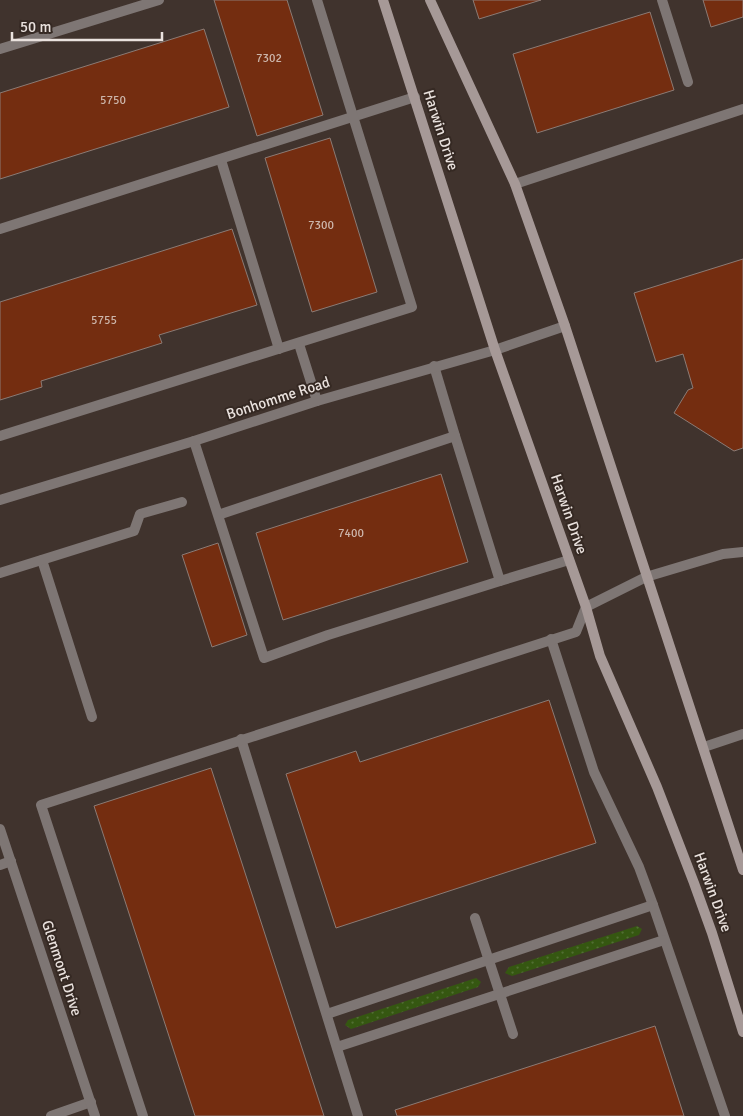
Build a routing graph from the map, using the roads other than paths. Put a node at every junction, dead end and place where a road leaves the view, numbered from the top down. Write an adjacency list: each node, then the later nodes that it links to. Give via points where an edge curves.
1 (158, 0): 6 (street)
2 (317, 0): 10 (street)
3 (383, 0): 8 (main road, Harwin Drive)
4 (430, 0): 12 (main road)
5 (662, 0): 7 (street)
6 (0, 49)
7 (688, 82)
8 (415, 97): 10 (street); 17 (main road, Harwin Drive)
9 (743, 109): 12 (street)
10 (353, 117): 11 (street); 15 (street, via 412,307)
11 (221, 160): 13 (street); 16 (street)
12 (515, 184): 14 (main road)
13 (0, 229)
14 (565, 326): 17 (street, Bonhomme Road); 30 (main road)
15 (299, 344): 16 (street); 19 (street)
16 (279, 350): 20 (street)
17 (495, 350): 18 (street, Bonhomme Road); 28 (main road, Harwin Drive)
18 (434, 366): 19 (street, Bonhomme Road); 21 (street)
19 (317, 401): 22 (street, Bonhomme Road)
20 (0, 436)
21 (455, 436): 25 (street); 31 (street)
22 (194, 441): 23 (street, Bonhomme Road); 25 (street)
23 (0, 500)
24 (182, 502): 27 (street, via 140,514 134,531)
25 (218, 515): 31 (street, via 264,658)
26 (743, 552): 30 (street, via 723,554)
27 (42, 560): 29 (street); 34 (street)
28 (569, 560): 31 (street); 32 (main road, Harwin Drive)
29 (0, 572)
30 (646, 578): 32 (street); 37 (main road)
31 (500, 581)
32 (586, 607): 33 (street, via 576,632); 48 (main road, Harwin Drive, via 600,656 658,787 694,883)
33 (551, 639): 36 (street); 42 (street, via 594,772 639,866)
34 (92, 718)
35 (743, 734): 37 (street)
36 (241, 739): 47 (street); 54 (street, via 41,804)
37 (704, 747): 41 (main road)
38 (0, 829): 39 (street, Glenmont Drive)
39 (11, 861): 40 (street); 51 (street, Glenmont Drive)
40 (0, 865)
41 (743, 870)
42 (653, 905): 44 (street); 45 (street)
43 (475, 918): 45 (street)
44 (664, 940): 46 (street); 56 (street)
45 (489, 960): 46 (street); 47 (street)
46 (500, 994): 49 (street); 50 (street)
47 (327, 1014): 50 (street)
48 (743, 1032)
49 (514, 1034)
50 (337, 1047): 55 (street)
51 (91, 1102): 52 (street); 53 (street, Glenmont Drive)
52 (51, 1116)
53 (96, 1116)
54 (143, 1116)
55 (358, 1116)
56 (725, 1116)

